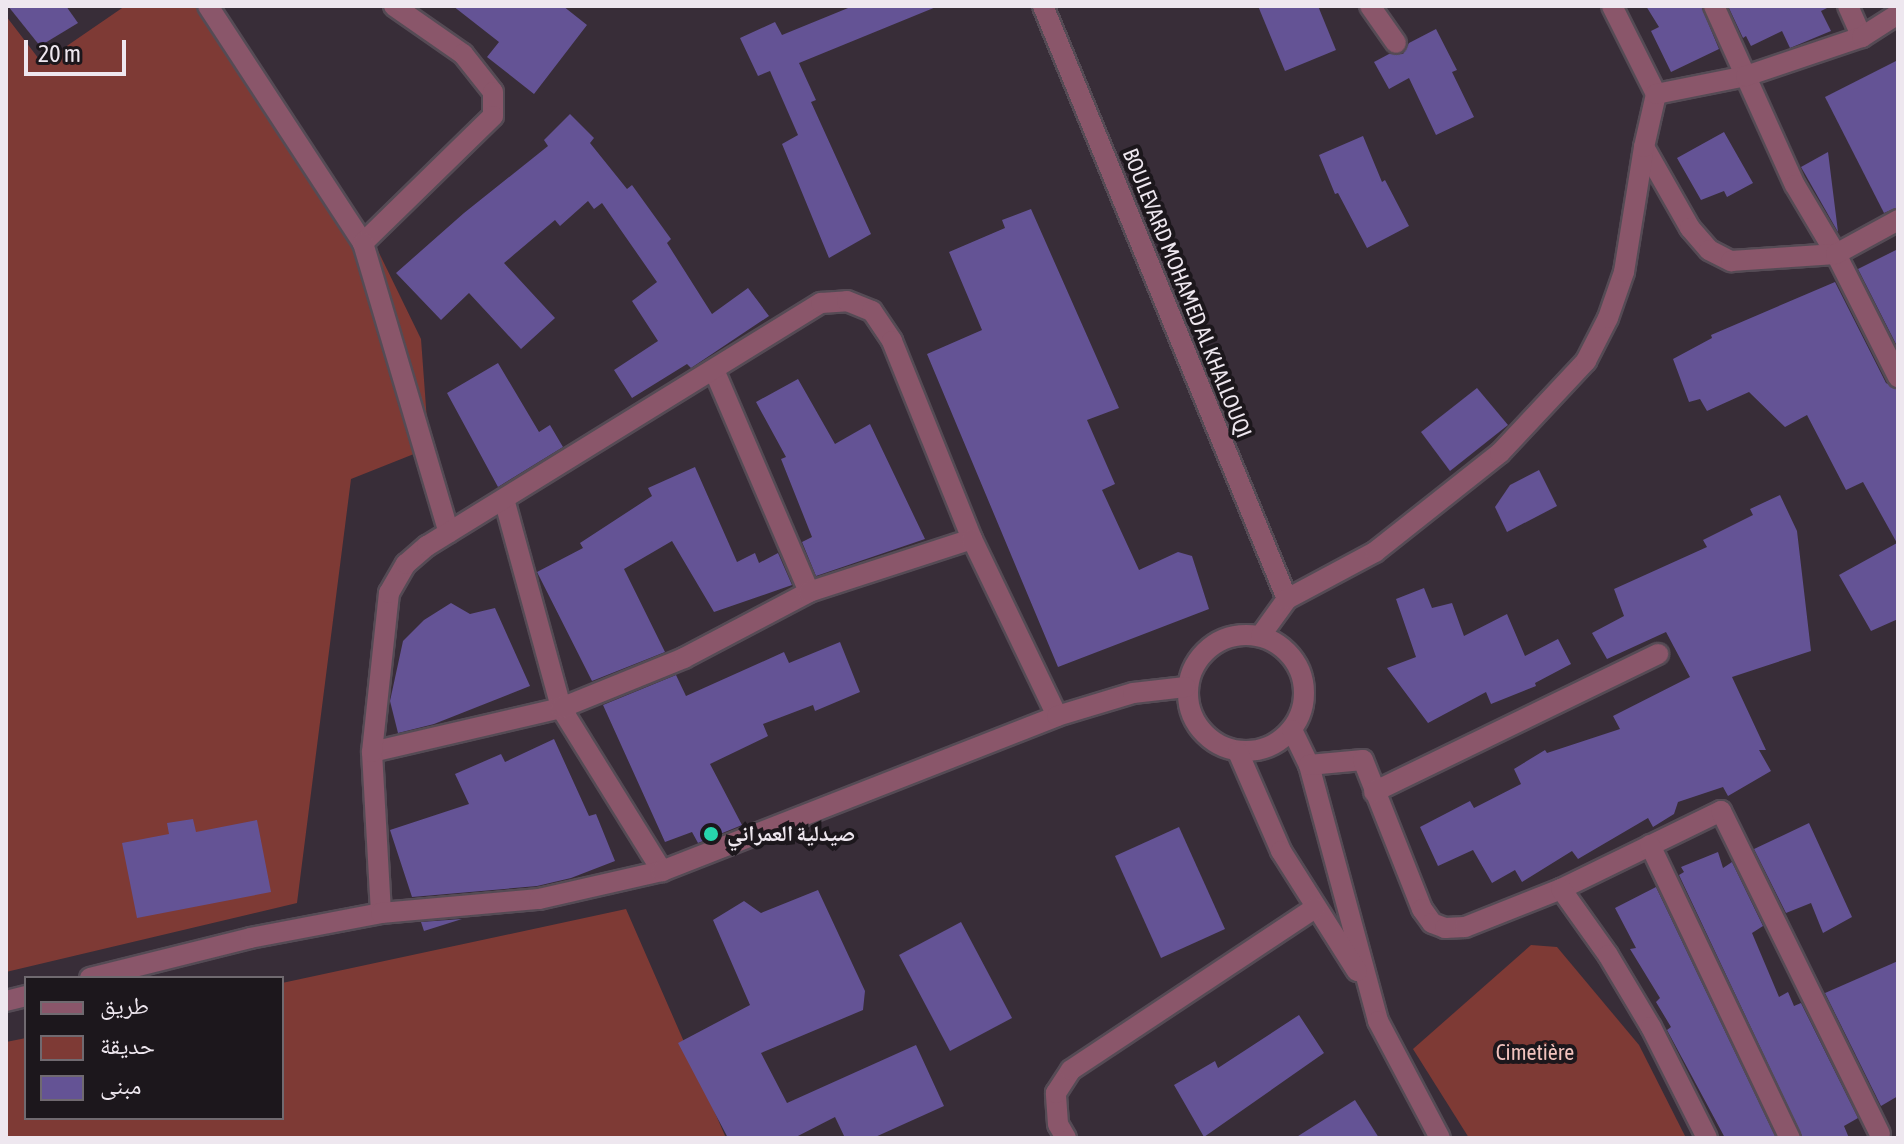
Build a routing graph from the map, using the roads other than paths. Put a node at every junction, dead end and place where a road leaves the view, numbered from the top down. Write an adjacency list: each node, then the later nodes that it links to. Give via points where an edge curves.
1 (208, 6): 15 (street)
2 (394, 6): 15 (street, via 463,54 493,92 493,116)
3 (1043, 6): 23 (street, BOULEVARD MOHAMED AL KHALLOUQI)
4 (1370, 6): 10 (street)
5 (1612, 6): 12 (street)
6 (1714, 6): 11 (street)
7 (1848, 6): 9 (street)
8 (1898, 14): 9 (street)
9 (1862, 37): 11 (street)
10 (1396, 43)
11 (1746, 76): 12 (street); 16 (street, via 1795,185)
12 (1656, 94): 13 (street)
13 (1644, 147): 16 (street, via 1690,228 1709,250 1731,261); 23 (street, via 1624,272 1586,361 1500,453 1375,552)
14 (1898, 220): 16 (street)
15 (363, 243): 20 (street)
16 (1836, 254): 18 (street)
17 (714, 370): 19 (street); 21 (street, via 821,303 847,301 872,311 892,341); 22 (street)
18 (1898, 377)
19 (504, 499): 20 (street); 27 (street)
20 (449, 533): 30 (street, via 406,564 389,593)
21 (972, 539): 22 (street); 28 (street)
22 (809, 592): 27 (street, via 684,658)
23 (1287, 599): 24 (street)
24 (1261, 635): 26 (street, via 1226,636 1199,656); 29 (street, via 1297,664 1304,686 1302,709)
25 (1658, 654): 33 (street)
26 (1186, 687): 28 (street, via 1133,693); 31 (street, via 1191,717 1210,741)
27 (561, 708): 30 (street); 35 (street)
28 (1057, 716): 35 (street)
29 (1292, 730): 31 (street, via 1268,748); 32 (street)
30 (372, 752): 38 (street)
31 (1238, 752): 37 (street, via 1281,851)
32 (1309, 765): 33 (street, via 1363,760); 40 (street)
33 (1374, 792): 36 (street, via 1432,923 1465,927)
34 (1650, 845): 36 (street); 41 (street, via 1721,811); 45 (street)
35 (662, 871): 38 (street, via 539,899)
36 (1561, 889): 44 (street, via 1651,1027)
37 (1315, 908): 40 (street); 42 (street, via 1071,1070 1056,1093 1058,1124)
38 (381, 913): 39 (street, via 250,938)
39 (98, 976)
40 (1366, 985): 43 (street, via 1383,1034)
41 (1883, 1134)
42 (1066, 1138)
43 (1440, 1138)
44 (1707, 1138)
45 (1790, 1138)

